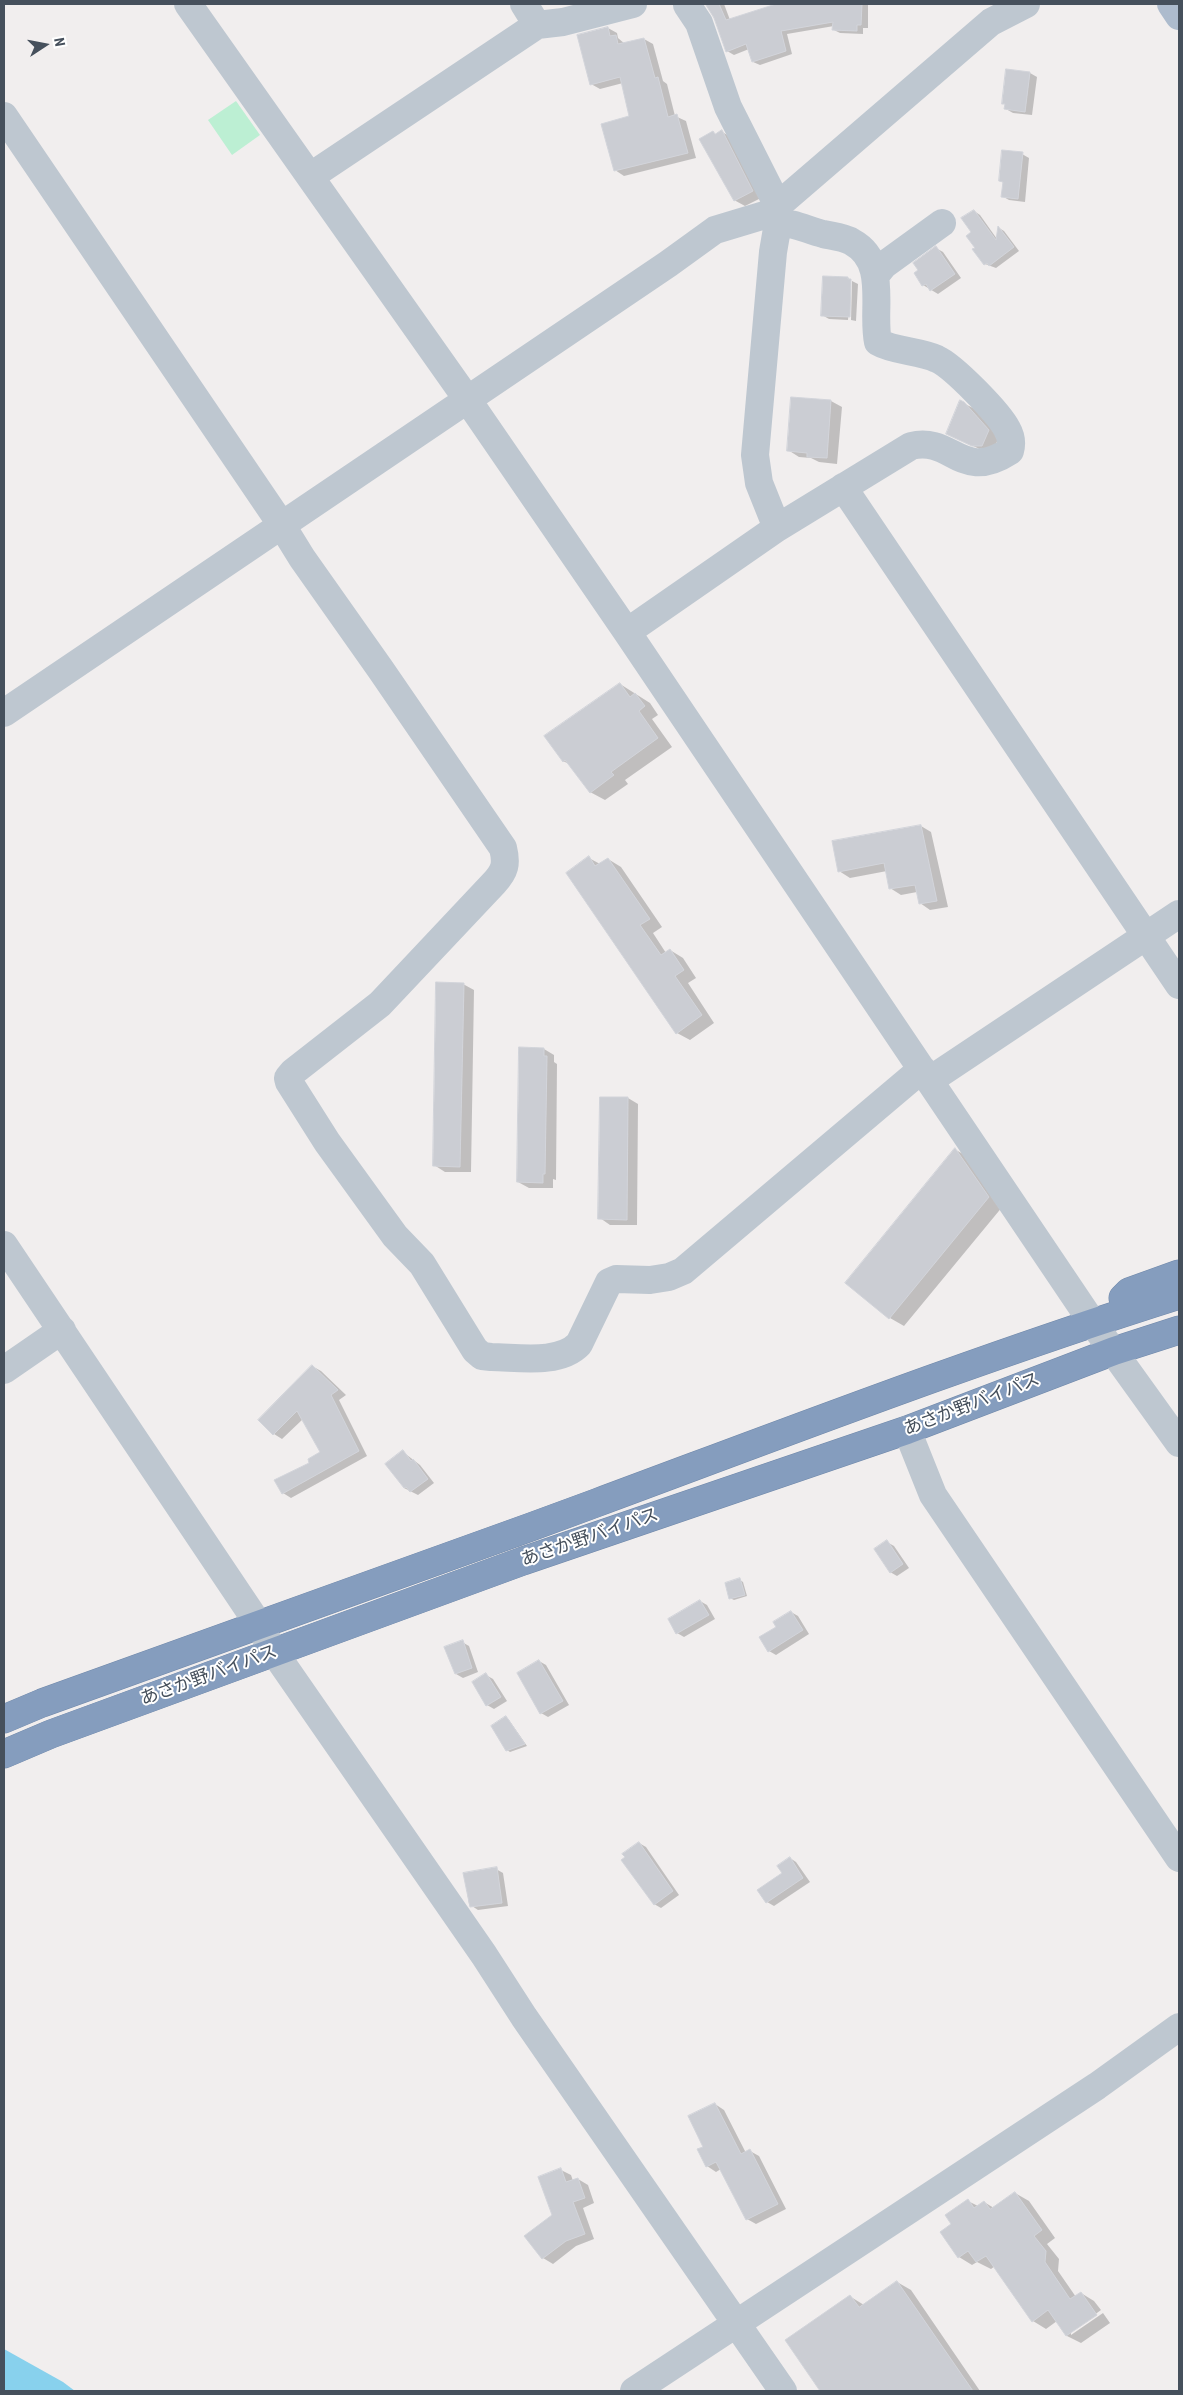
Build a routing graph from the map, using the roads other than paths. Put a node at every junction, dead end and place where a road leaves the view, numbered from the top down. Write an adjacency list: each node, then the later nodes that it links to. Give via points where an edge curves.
1 (188, 4): 10 (street)
2 (633, 4): 7 (street, via 563,22)
3 (689, 4): 11 (street, via 699,23 728,107)
4 (1026, 4): 6 (street)
5 (1171, 4): 8 (main road)
6 (990, 11): 11 (street, via 953,53)
7 (531, 14): 10 (street)
8 (1179, 16)
9 (4, 116): 16 (street)
10 (311, 176): 14 (street)
11 (778, 215): 13 (street, via 806,229 852,241 868,257); 14 (street, via 768,214 715,230); 17 (street, via 755,456 759,483)
12 (942, 223): 13 (street, via 884,265)
13 (875, 276): 15 (street, via 878,342 932,356 949,366 1001,420 1012,446 999,459 972,463 932,445 911,446)
14 (467, 399): 16 (street); 18 (street)
15 (843, 487): 17 (street); 21 (street)
16 (281, 524): 19 (street); 23 (street, via 503,848 504,872 500,877 380,1004 288,1078 327,1142 396,1236 422,1264 479,1354 549,1357 572,1350 579,1344 609,1282 616,1279 664,1279 683,1271)
17 (777, 528): 18 (street)
18 (627, 632): 23 (street)
19 (4, 713)
20 (1179, 914): 21 (street)
21 (1148, 936): 22 (street); 23 (street)
22 (1179, 985)
23 (926, 1075): 27 (street)
24 (4, 1246): 28 (street)
25 (1179, 1274): 27 (highway, via 1129,1292)
26 (1179, 1295): 27 (highway, あさか野バイパス)
27 (1092, 1322): 31 (street); 35 (highway, あさか野バイパス)
28 (62, 1330): 32 (street); 35 (street)
29 (1179, 1330): 31 (highway, あさか野バイパス)
30 (1179, 1346): 31 (highway)
31 (1114, 1351): 33 (highway, あさか野バイパス); 34 (street)
32 (4, 1370)
33 (907, 1430): 36 (highway, あさか野バイパス, via 523,1561); 39 (street, via 933,1495)
34 (1179, 1443)
35 (259, 1625): 36 (street); 37 (highway, あさか野バイパス)
36 (274, 1652): 38 (highway, あさか野バイパス); 41 (street)
37 (4, 1719)
38 (4, 1754)
39 (1179, 1858)
40 (1179, 2027): 41 (street, via 1097,2086)
41 (737, 2324): 42 (street); 43 (street)
42 (634, 2391)
43 (784, 2391)

